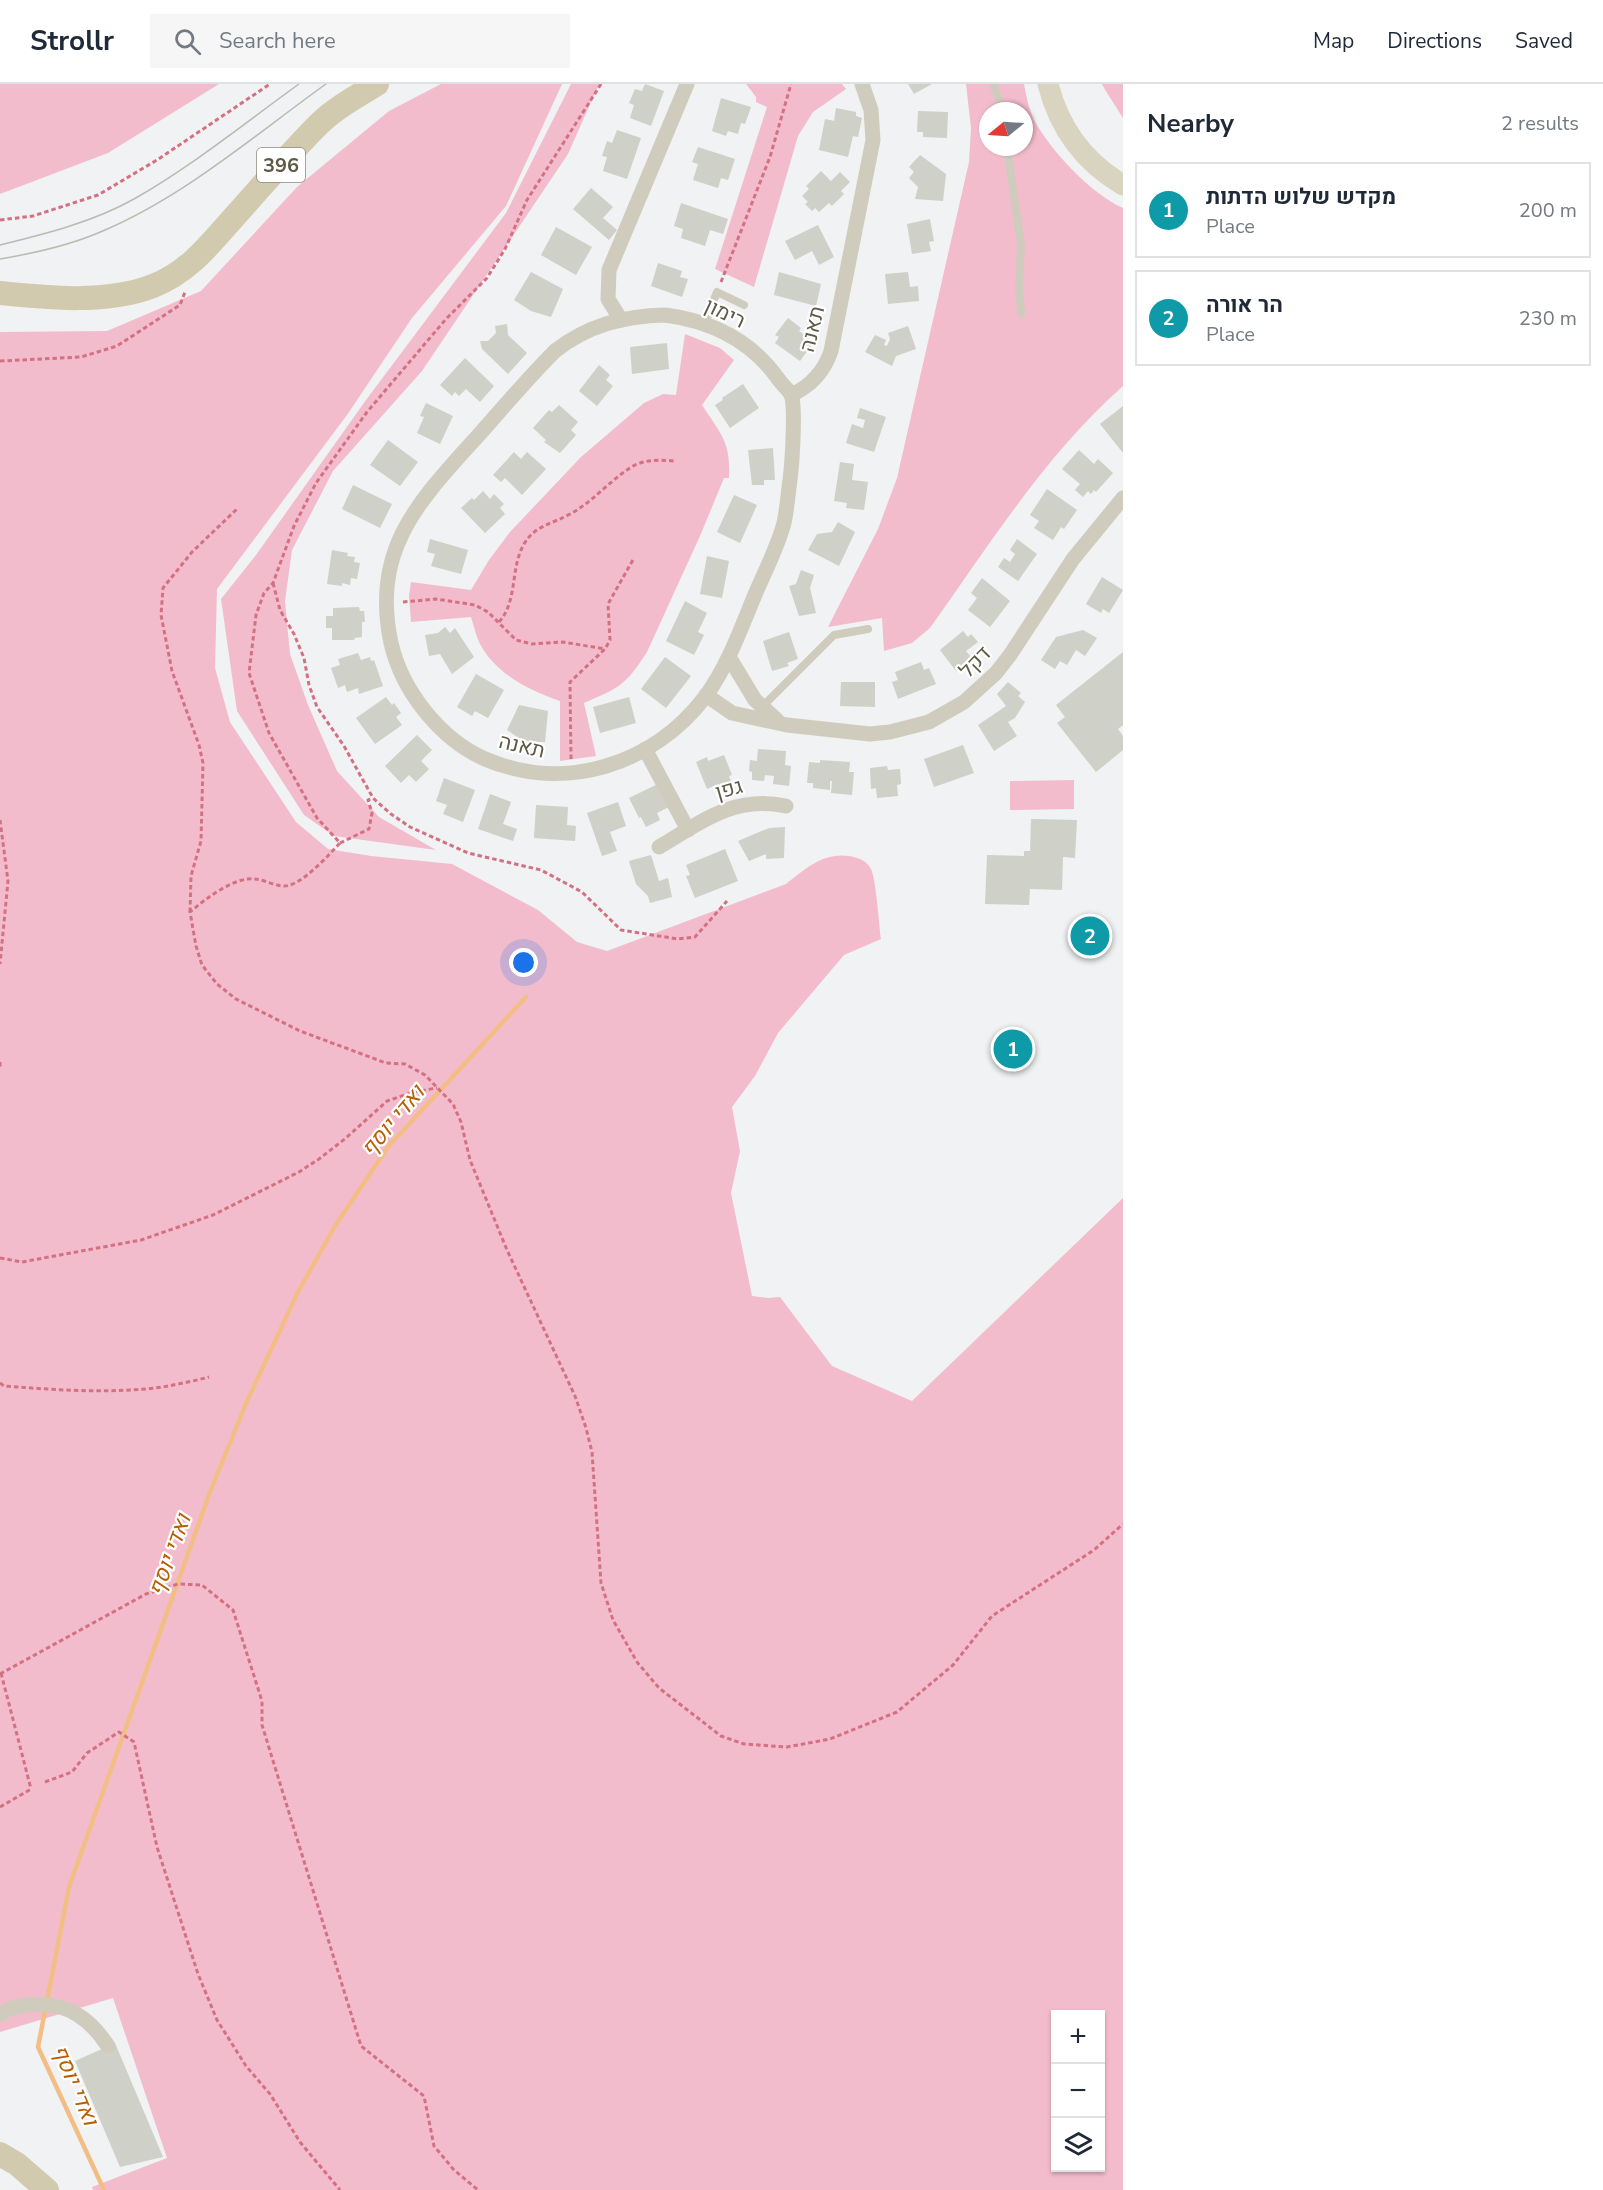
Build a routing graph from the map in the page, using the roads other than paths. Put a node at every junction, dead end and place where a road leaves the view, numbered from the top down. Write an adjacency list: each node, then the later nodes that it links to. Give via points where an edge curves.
1 (377, 84): 9 (main road, 396, via 319,124 197,259 169,278 134,291 82,299)
2 (687, 84): 12 (street, via 609,270 608,299)
3 (862, 84): 14 (street, תאנה, via 871,110 873,140 831,351 819,375)
4 (993, 84): 6 (lane)
5 (1048, 84): 8 (main road, via 1057,114 1078,149)
6 (999, 102)
7 (1008, 156): 11 (lane, via 1021,245)
8 (1123, 185)
9 (0, 293)
10 (744, 305): 13 (lane, via 717,292)
11 (1022, 313)
12 (621, 320): 13 (street, רימון, via 665,315); 20 (street, תאנה, via 585,331 555,351 415,508 399,537 390,566 387,622 402,674 415,697 450,737 477,755 504,767 532,773 572,773 616,763)
13 (705, 323): 14 (street, רימון, via 740,341 758,356)
14 (791, 395): 17 (street, תאנה, via 793,453 784,523)
15 (1123, 498): 19 (street, דקל, via 1073,559 1010,656 964,702 929,722 891,732 849,732 784,724)
16 (868, 629): 19 (lane, via 834,634)
17 (729, 657): 18 (street, תאנה); 19 (street)
18 (706, 695): 19 (street, דקל, via 732,713); 20 (street, תאנה, via 687,718)
19 (758, 712)
20 (645, 749): 22 (street)
21 (786, 806): 22 (street, גפן, via 761,802 739,805)
22 (688, 830): 23 (street, גפן)
23 (659, 847)
24 (0, 2014): 25 (street, via 28,2005 59,2008 77,2014)
25 (108, 2046)
26 (0, 2145): 27 (main road)
27 (9, 2159): 28 (main road)
28 (42, 2187)

